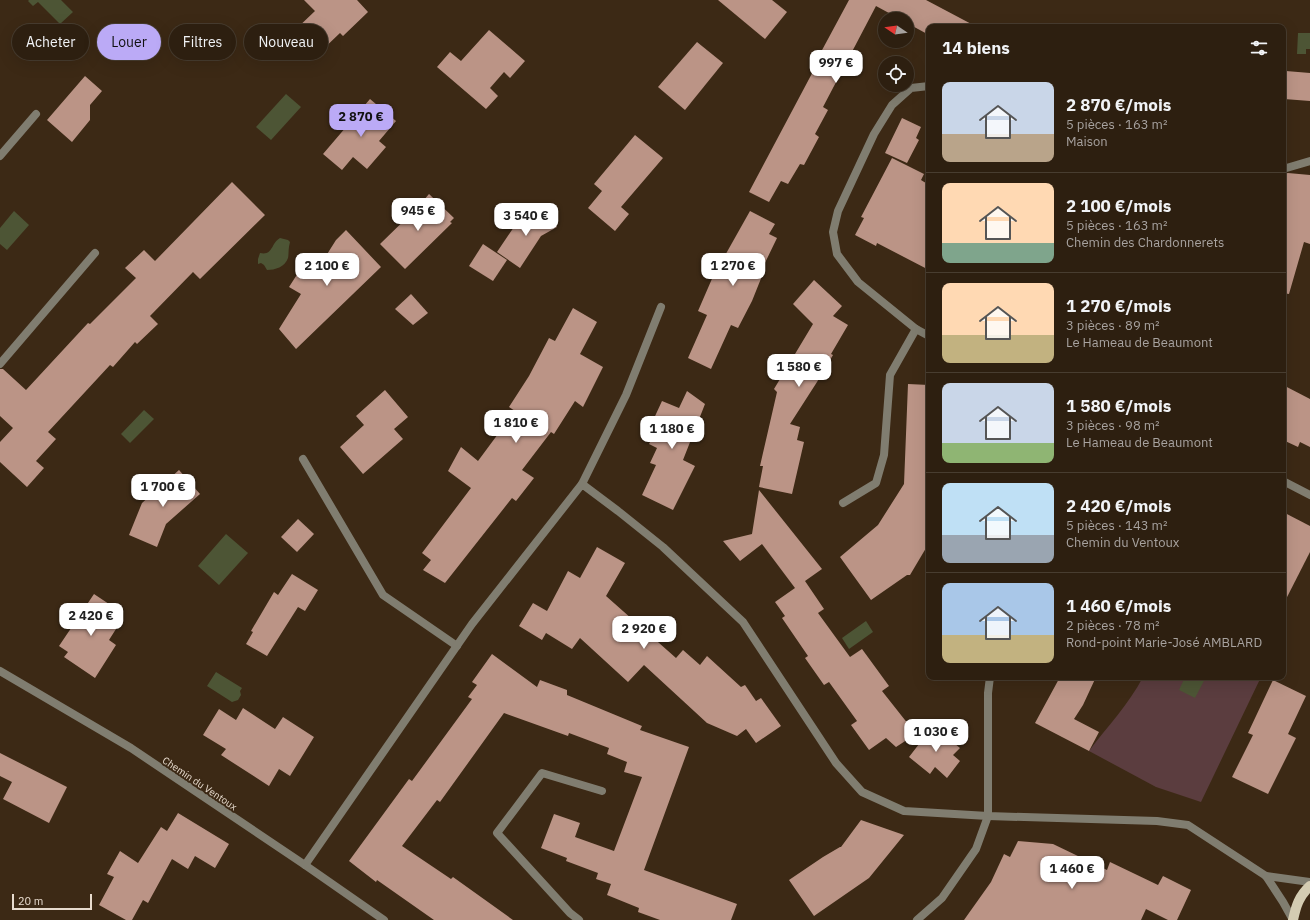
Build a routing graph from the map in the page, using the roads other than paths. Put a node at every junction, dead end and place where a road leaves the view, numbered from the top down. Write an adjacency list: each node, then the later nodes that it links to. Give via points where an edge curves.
1 (926, 86): 8 (street, via 911,88 892,104 874,134 838,211 833,232 837,254 858,282)
2 (36, 114): 3 (street)
3 (0, 156)
4 (1310, 161): 5 (street)
5 (1286, 168)
6 (95, 253): 10 (street)
7 (661, 307): 13 (street, via 626,395)
8 (916, 329): 9 (street); 15 (street, via 890,375 884,455 876,483)
9 (926, 334)
10 (0, 364)
11 (302, 459): 16 (street, via 383,595)
12 (1286, 483): 14 (street)
13 (582, 484): 16 (street); 20 (street, via 663,547 743,622 836,763 862,792 904,811)
14 (1310, 495)
15 (843, 503)
16 (457, 646): 21 (street)
17 (0, 671): 21 (street, Chemin du Ventoux, via 131,748)
18 (990, 680): 20 (street)
19 (602, 791): 26 (street, via 542,773 497,832)
20 (988, 816): 22 (street, via 1157,821 1188,825); 27 (street, via 976,849 942,898)
21 (304, 865): 25 (street, Chemin du Ventoux)
22 (1266, 876): 23 (street); 28 (street)
23 (1310, 882)
24 (1310, 886): 28 (main road, via 1296,906)
25 (384, 920)
26 (579, 920)
27 (917, 920)
28 (1293, 920)

